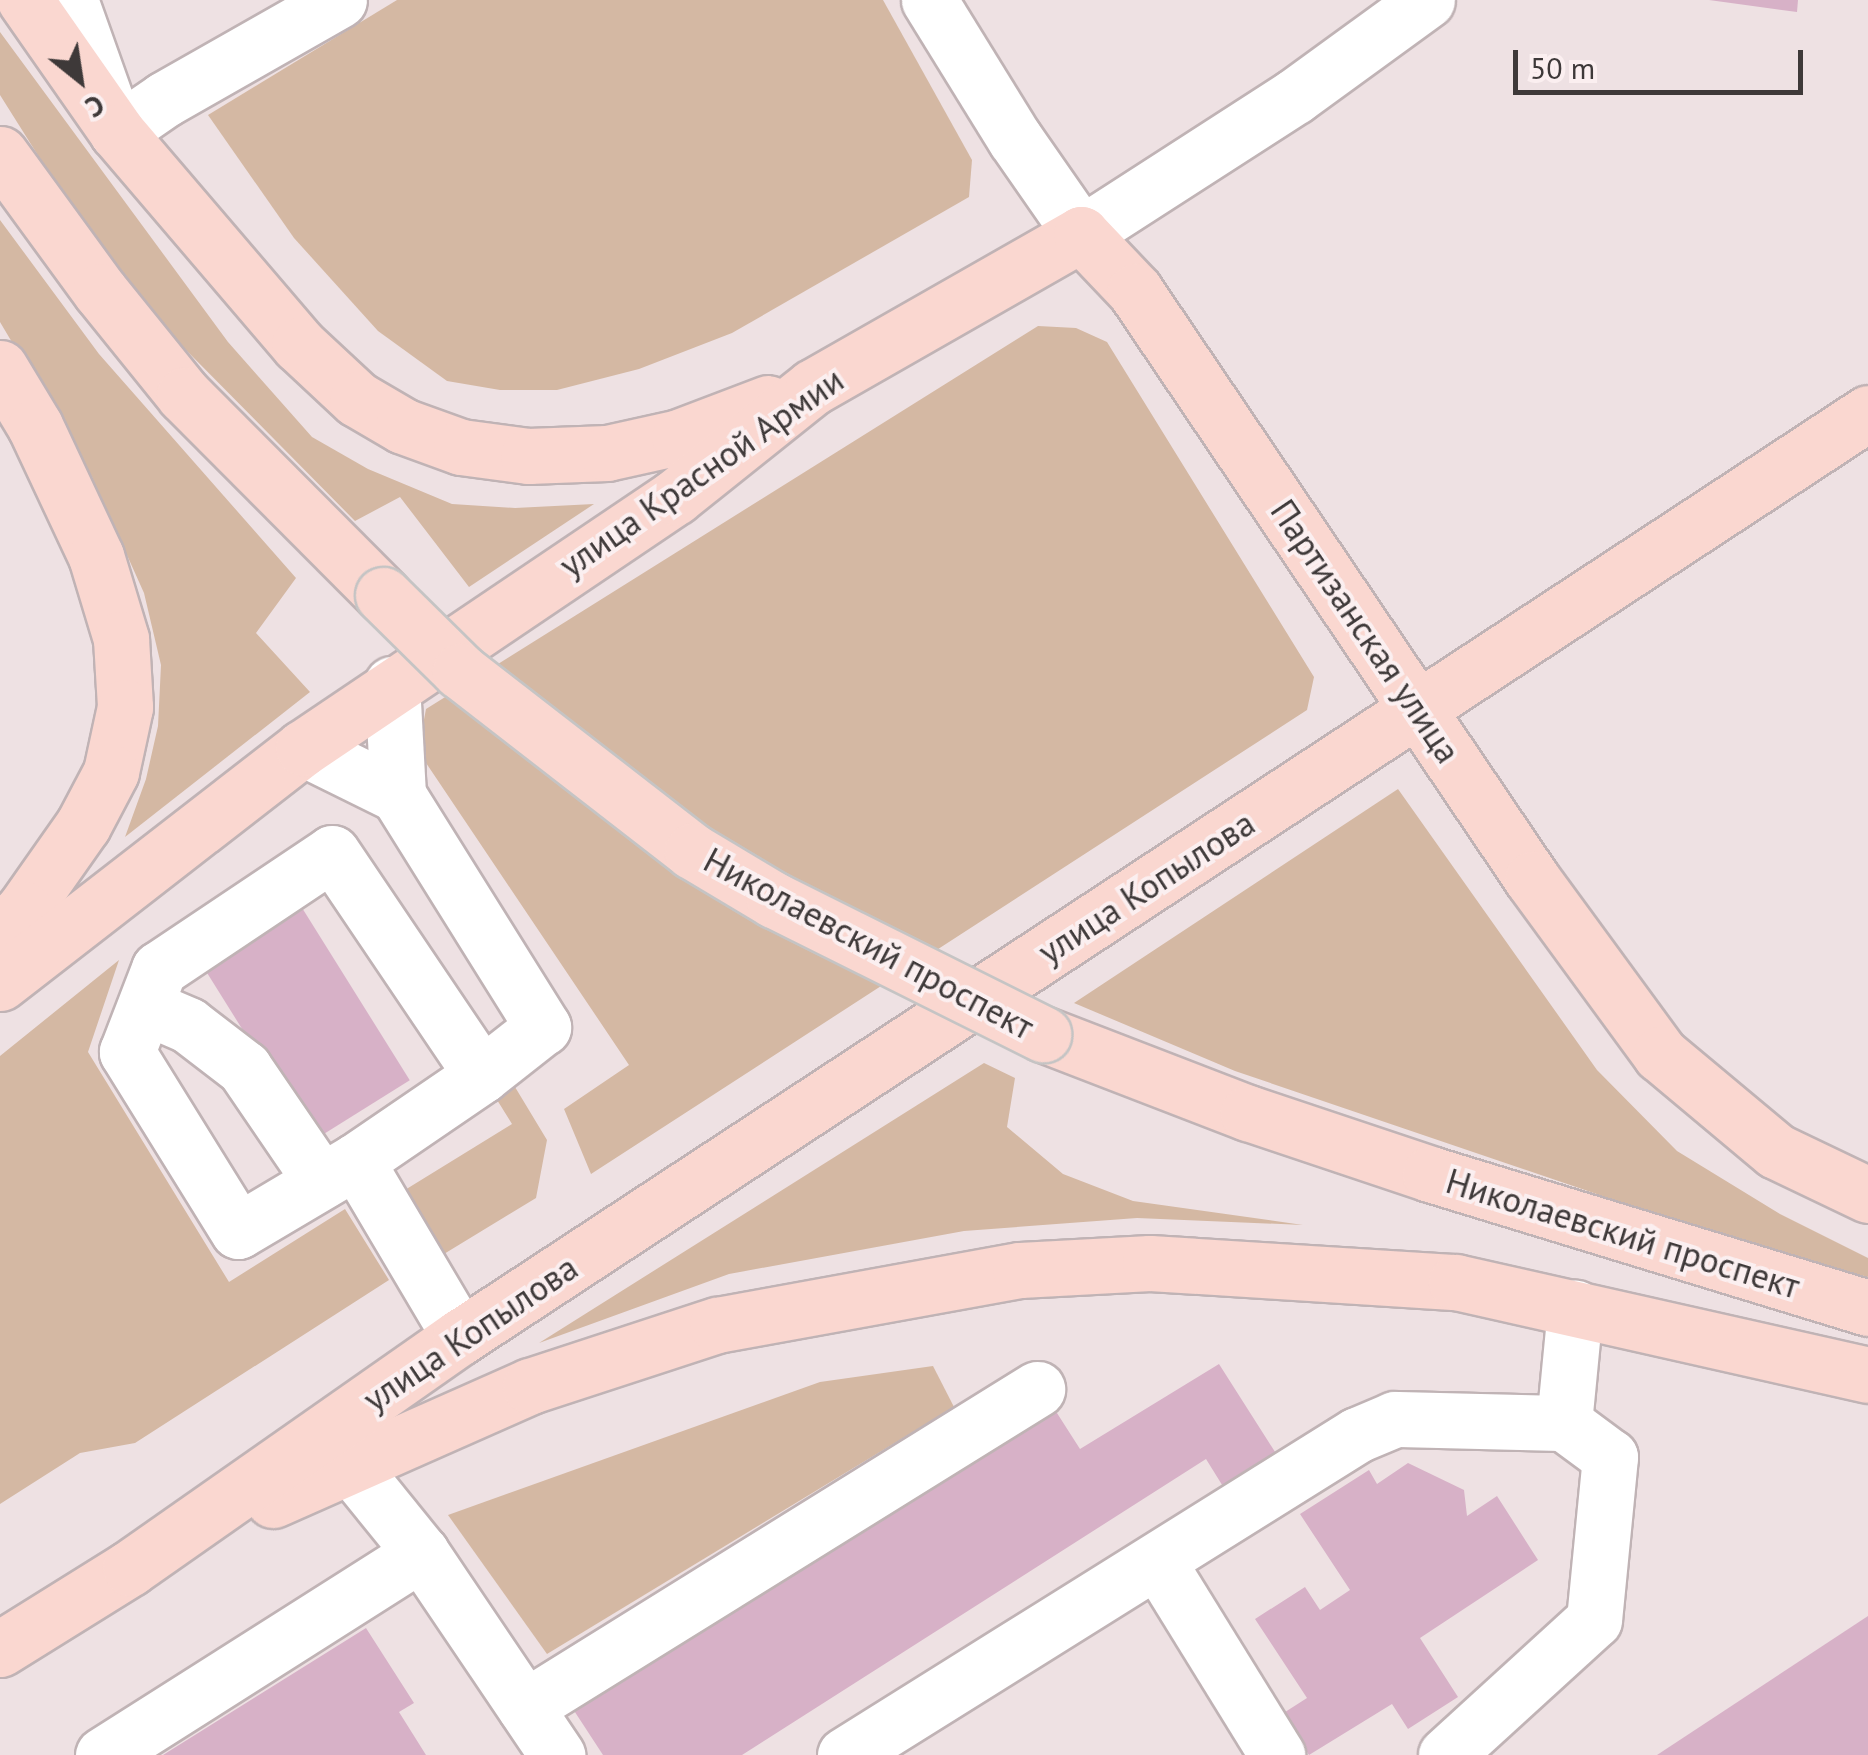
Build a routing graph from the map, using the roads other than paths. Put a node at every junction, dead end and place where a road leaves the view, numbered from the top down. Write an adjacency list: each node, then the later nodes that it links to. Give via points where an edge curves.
1 (25, 0): 6 (main road)
2 (70, 0): 6 (street)
3 (339, 0): 6 (street)
4 (929, 0): 8 (street, Партизанская улица)
5 (1427, 0): 8 (street, улица Красной Армии, via 1295,96)
6 (117, 132): 10 (main road, via 299,345 357,399 460,447 528,456 607,453 679,437)
7 (0, 154): 25 (main road, Николаевский проспект, bridge, via 184,396 460,670 692,851 774,900 1043,1034 1412,1168)
8 (1081, 234): 10 (main road, улица Красной Армии); 13 (main road, Партизанская улица, via 1135,290)
9 (0, 368): 16 (main road, via 96,556 121,639 126,707 112,772 24,910)
10 (813, 387): 12 (main road, улица Красной Армии, via 674,497)
11 (1868, 414): 13 (main road, улица Копылова)
12 (392, 684): 14 (main road, улица Красной Армии); 15 (street)
13 (1418, 708): 23 (main road, Партизанская улица, via 1660,1054 1776,1151); 26 (main road, улица Копылова)
14 (303, 748): 15 (street); 17 (main road, улица Красной Армии)
15 (398, 795): 21 (street, via 543,1026)
16 (0, 934)
17 (0, 983)
18 (146, 1007): 19 (street, via 128,1052); 20 (street, via 188,1025); 21 (street, via 159,969 332,853)
19 (135, 1063): 20 (street, via 172,1058); 22 (street, via 238,1231)
20 (244, 1068): 22 (street)
21 (482, 1075): 22 (street)
22 (338, 1171): 26 (street)
23 (1868, 1195)
24 (1575, 1308): 27 (main road, улица Копылова); 29 (street); 30 (main road, улица Копылова, via 1456,1282 1304,1271 1150,1262 1020,1270 717,1325 530,1386)
25 (1868, 1308)
26 (460, 1337): 33 (main road, улица Копылова)
27 (1868, 1374)
28 (1038, 1389): 35 (street)
29 (1564, 1424): 32 (street, via 1395,1419 1356,1435); 40 (street, via 1610,1457 1594,1620)
30 (349, 1464): 31 (street); 33 (main road, улица Копылова)
31 (421, 1553): 35 (street); 36 (street)
32 (1158, 1562): 38 (street); 39 (street)
33 (130, 1568): 34 (main road, улица Копылова)
34 (6, 1640)
35 (525, 1707): 37 (street)
36 (103, 1755)
37 (556, 1755)
38 (845, 1755)
39 (1276, 1755)
40 (1446, 1755)

